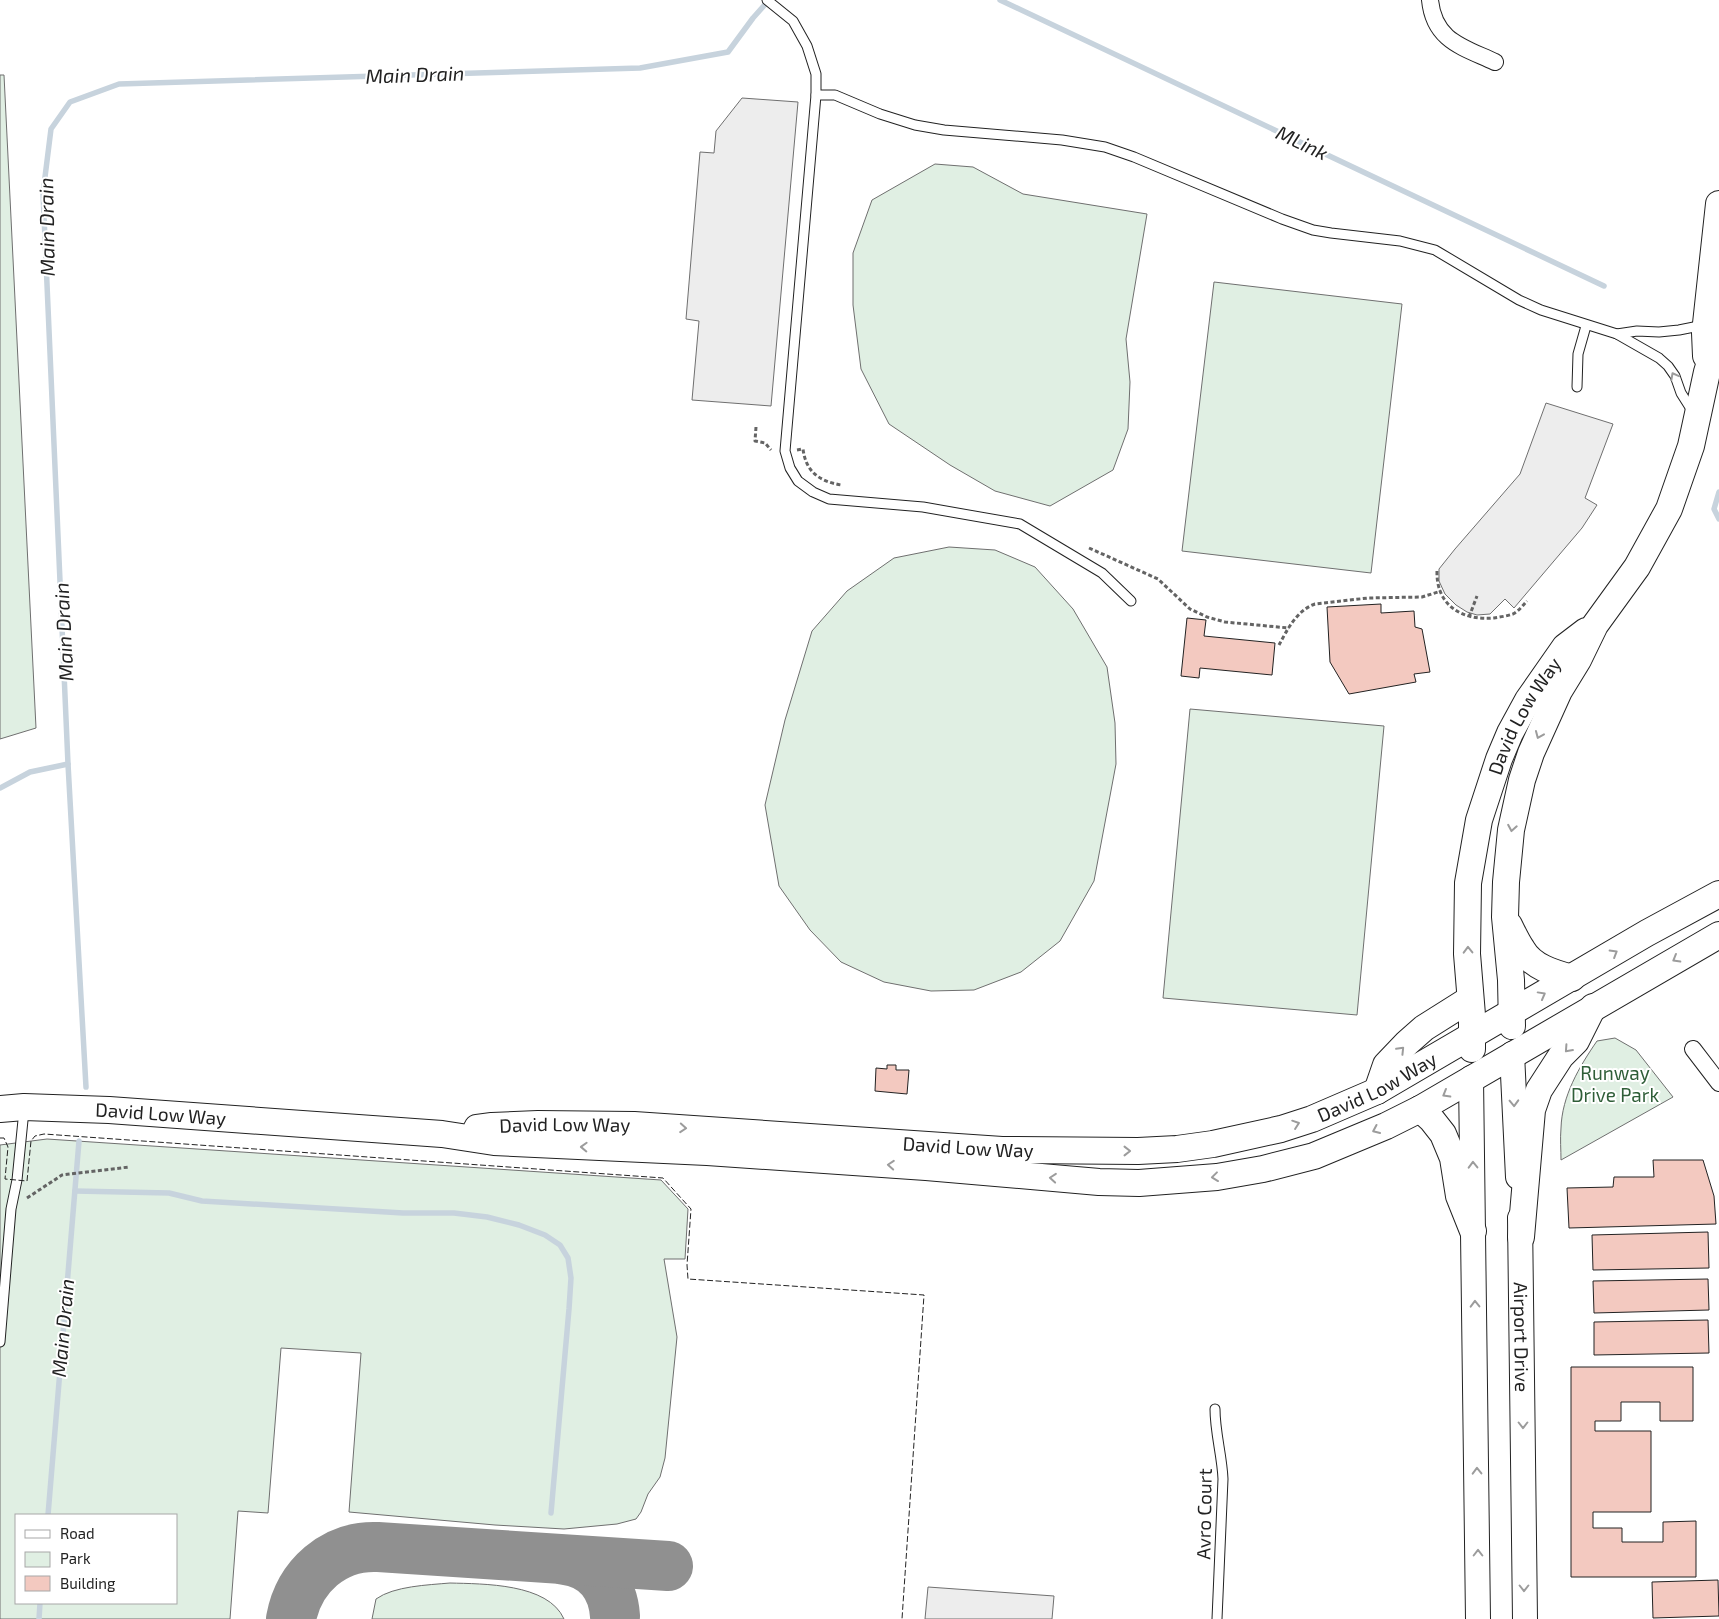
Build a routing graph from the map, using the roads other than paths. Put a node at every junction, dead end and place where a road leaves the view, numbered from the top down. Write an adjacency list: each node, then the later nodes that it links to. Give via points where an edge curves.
1 (767, 0): 4 (lane, via 792,21 807,46 816,74)
2 (1430, 0): 3 (street, via 1437,26 1447,38)
3 (1495, 62)
4 (816, 95): 6 (lane, via 835,95 915,125 1105,147 1313,230 1400,241 1435,250 1518,300); 11 (lane, via 785,451 798,481 829,499 923,507 1020,524 1102,573)
5 (1719, 204): 7 (main road, David Low Way)
6 (1586, 326): 8 (lane); 9 (lane, via 1578,354)
7 (1712, 329): 8 (lane); 10 (main road, David Low Way)
8 (1617, 334): 10 (lane, one-way to 8, via 1668,366)
9 (1577, 387)
10 (1698, 418): 12 (main road, David Low Way, via 1665,516 1637,567)
11 (1131, 601)
12 (1595, 625): 14 (main road, David Low Way, one-way to 14, via 1544,721 1522,780 1508,854); 17 (main road, David Low Way, one-way to 12, via 1468,883 1479,820 1488,791 1510,733 1528,700 1565,647)
13 (1719, 894): 16 (main road, one-way to 13)
14 (1505, 917): 16 (main road, via 1527,957 1543,968); 19 (main road, David Low Way)
15 (1719, 935): 18 (main road, one-way to 18)
16 (1572, 978): 19 (main road, one-way to 16)
17 (1470, 999): 20 (main road, David Low Way); 25 (main road, one-way to 17, via 1386,1065 1407,1043 1424,1028)
18 (1593, 1007): 22 (main road); 30 (main road, one-way to 30, via 1576,1041 1540,1090 1532,1110)
19 (1512, 1012): 20 (main road, David Low Way); 22 (main road, David Low Way)
20 (1472, 1035): 23 (main road, David Low Way); 25 (main road, David Low Way)
21 (1693, 1050): 24 (street)
22 (1512, 1054): 23 (main road, David Low Way); 30 (street, Airport Drive, one-way to 30)
23 (1471, 1078): 27 (main road, David Low Way, one-way to 27); 29 (street, one-way to 23)
24 (1719, 1083)
25 (1377, 1091): 28 (main road, David Low Way, one-way to 25, via 1002,1150 1177,1149 1282,1129)
26 (12, 1108): 28 (main road, David Low Way, via 109,1110 442,1134 492,1126 565,1124); 31 (lane, via 17,1180 11,1210)
27 (1420, 1109): 28 (main road, David Low Way, one-way to 28, via 1314,1156 1263,1170 1179,1181 1099,1182 916,1167); 29 (main road, via 1443,1134 1453,1158 1459,1196)
28 (634, 1136)
29 (1473, 1231): 34 (street, one-way to 29)
30 (1521, 1236): 35 (street, Airport Drive, one-way to 35)
31 (0, 1342)
32 (1215, 1409): 33 (lane, Avro Court, via 1223,1479)
33 (1217, 1619)
34 (1478, 1619)
35 (1524, 1619)

